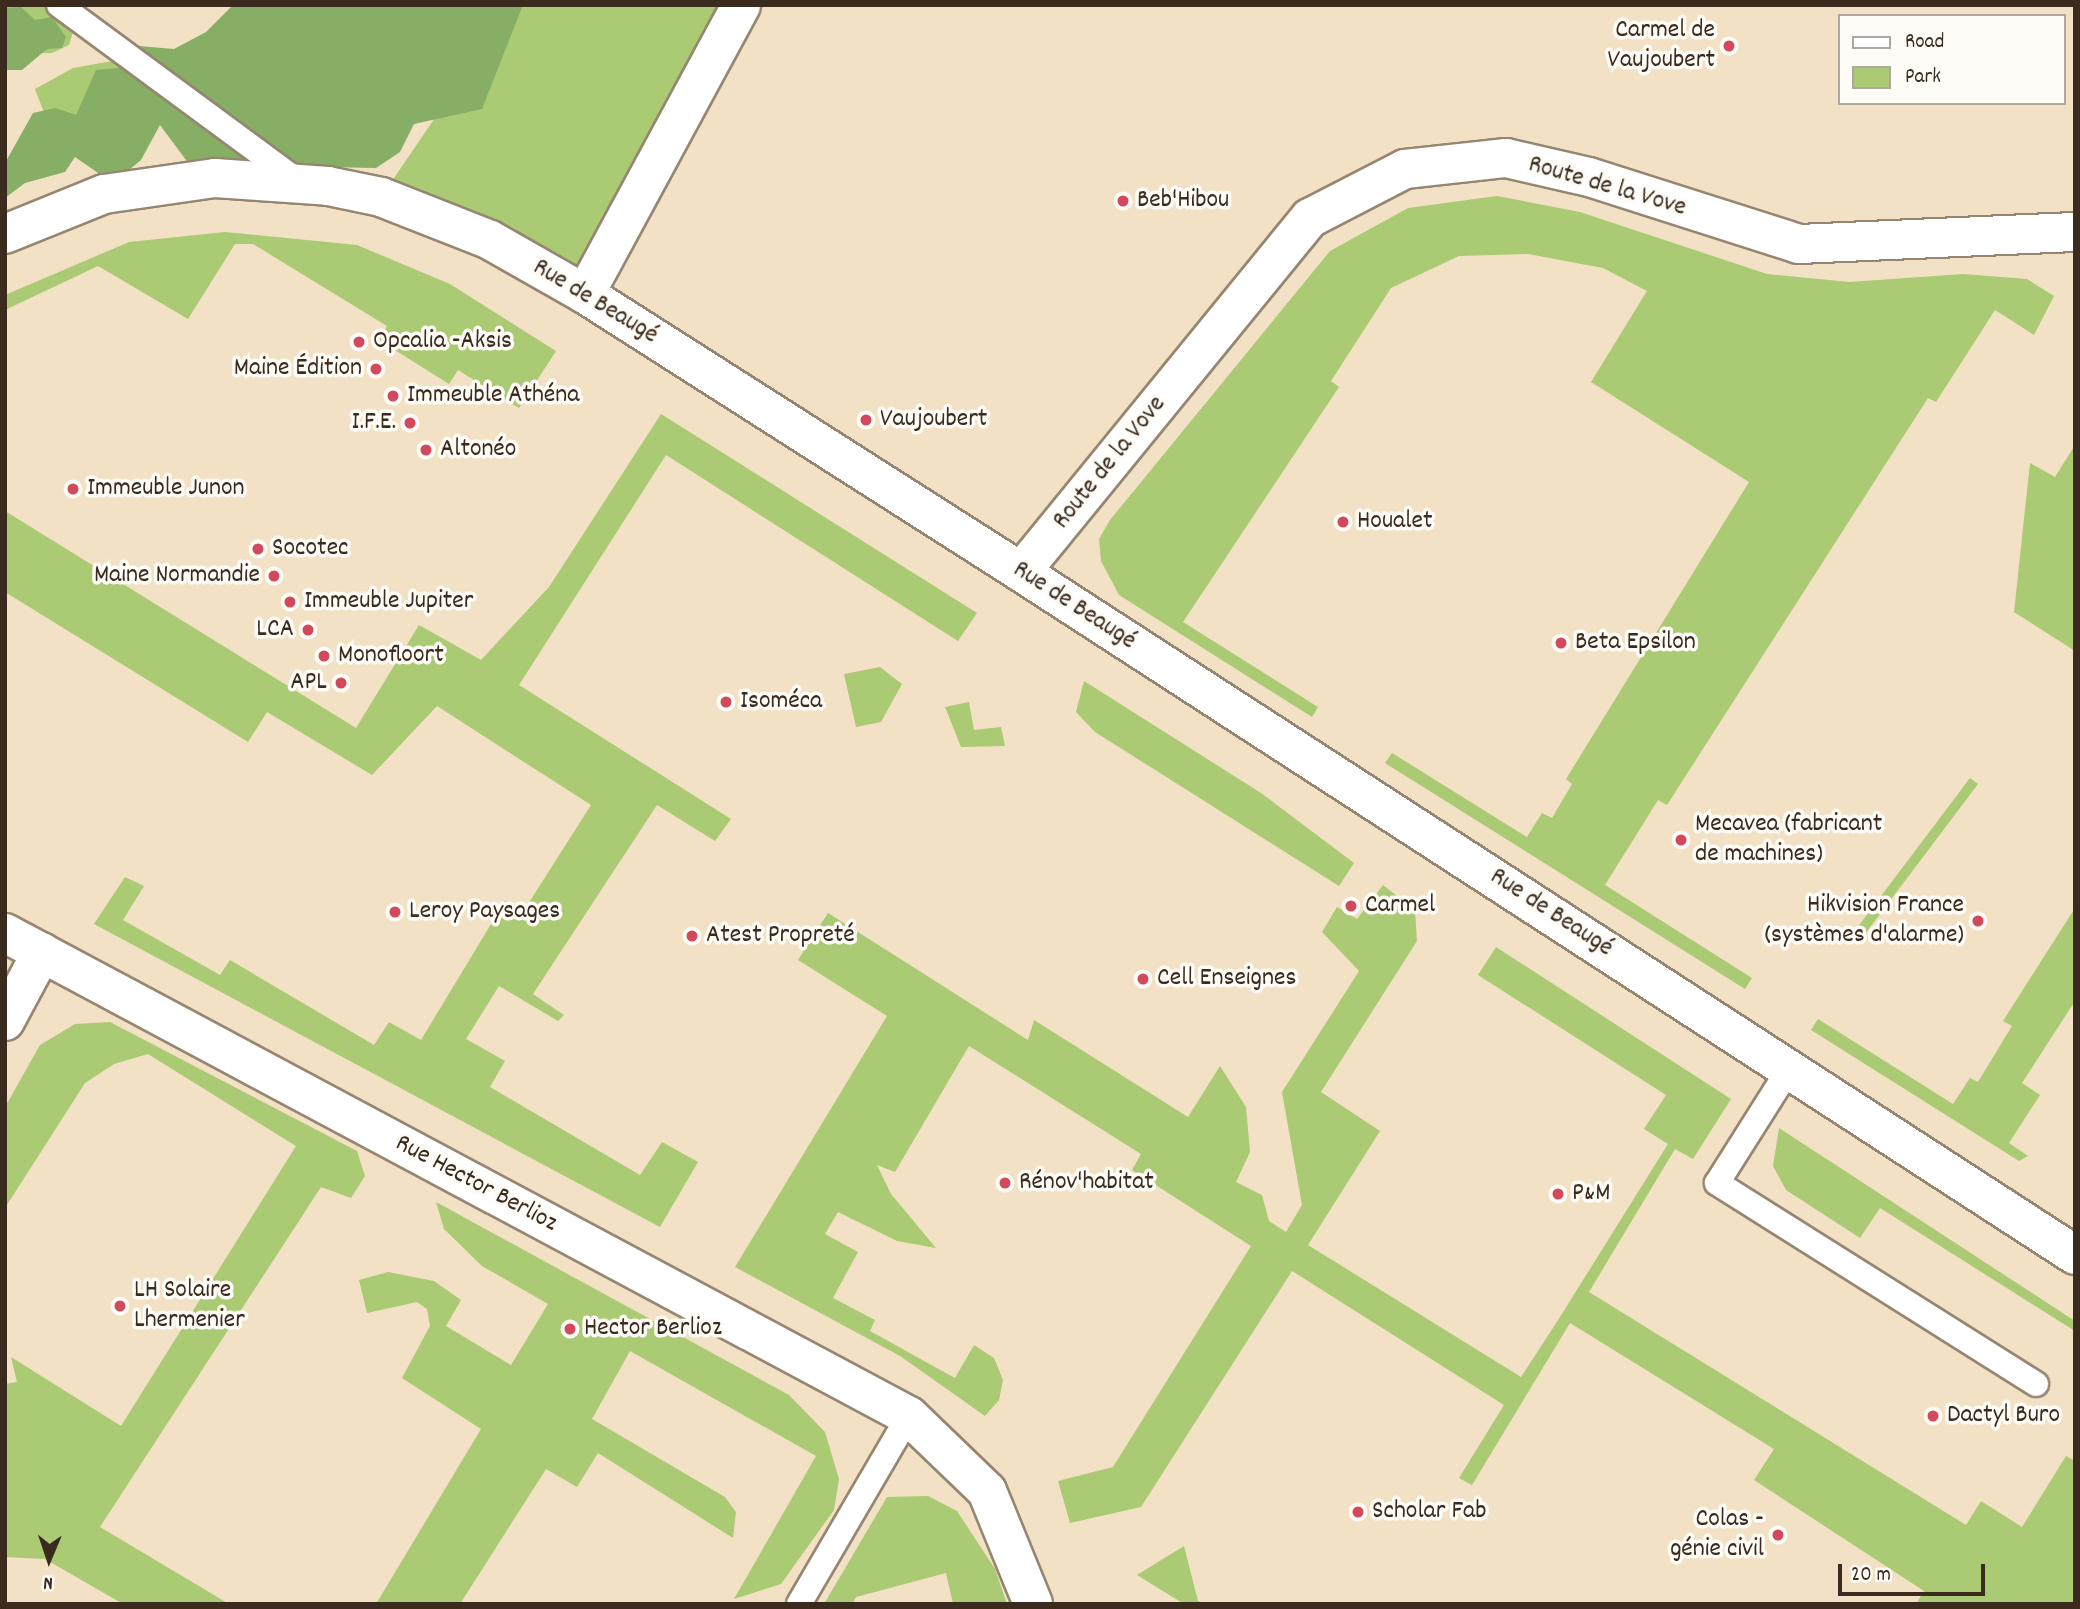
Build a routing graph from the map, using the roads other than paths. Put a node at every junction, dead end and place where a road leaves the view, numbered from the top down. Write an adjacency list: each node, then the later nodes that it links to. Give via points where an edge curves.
1 (59, 5): 3 (lane)
2 (741, 5): 6 (street)
3 (301, 183): 5 (street, Rue de Beaugé, via 215,178 117,192); 6 (street, Rue de Beaugé, via 435,215)
4 (2075, 232): 7 (street, Route de la Vove, via 1798,244 1589,177 1506,158 1405,169 1310,218)
5 (5, 234)
6 (585, 294): 7 (street, Rue de Beaugé)
7 (1021, 572): 11 (street, Rue de Beaugé)
8 (5, 933): 9 (street, Rue Hector Berlioz)
9 (42, 952): 10 (street); 14 (street, Rue Hector Berlioz)
10 (5, 1021)
11 (1791, 1066): 12 (street, Rue de Beaugé); 13 (lane, via 1717,1183)
12 (2075, 1255)
13 (2036, 1384)
14 (909, 1416): 15 (lane); 16 (street, Rue Hector Berlioz, via 987,1491)
15 (799, 1604)
16 (1033, 1604)

